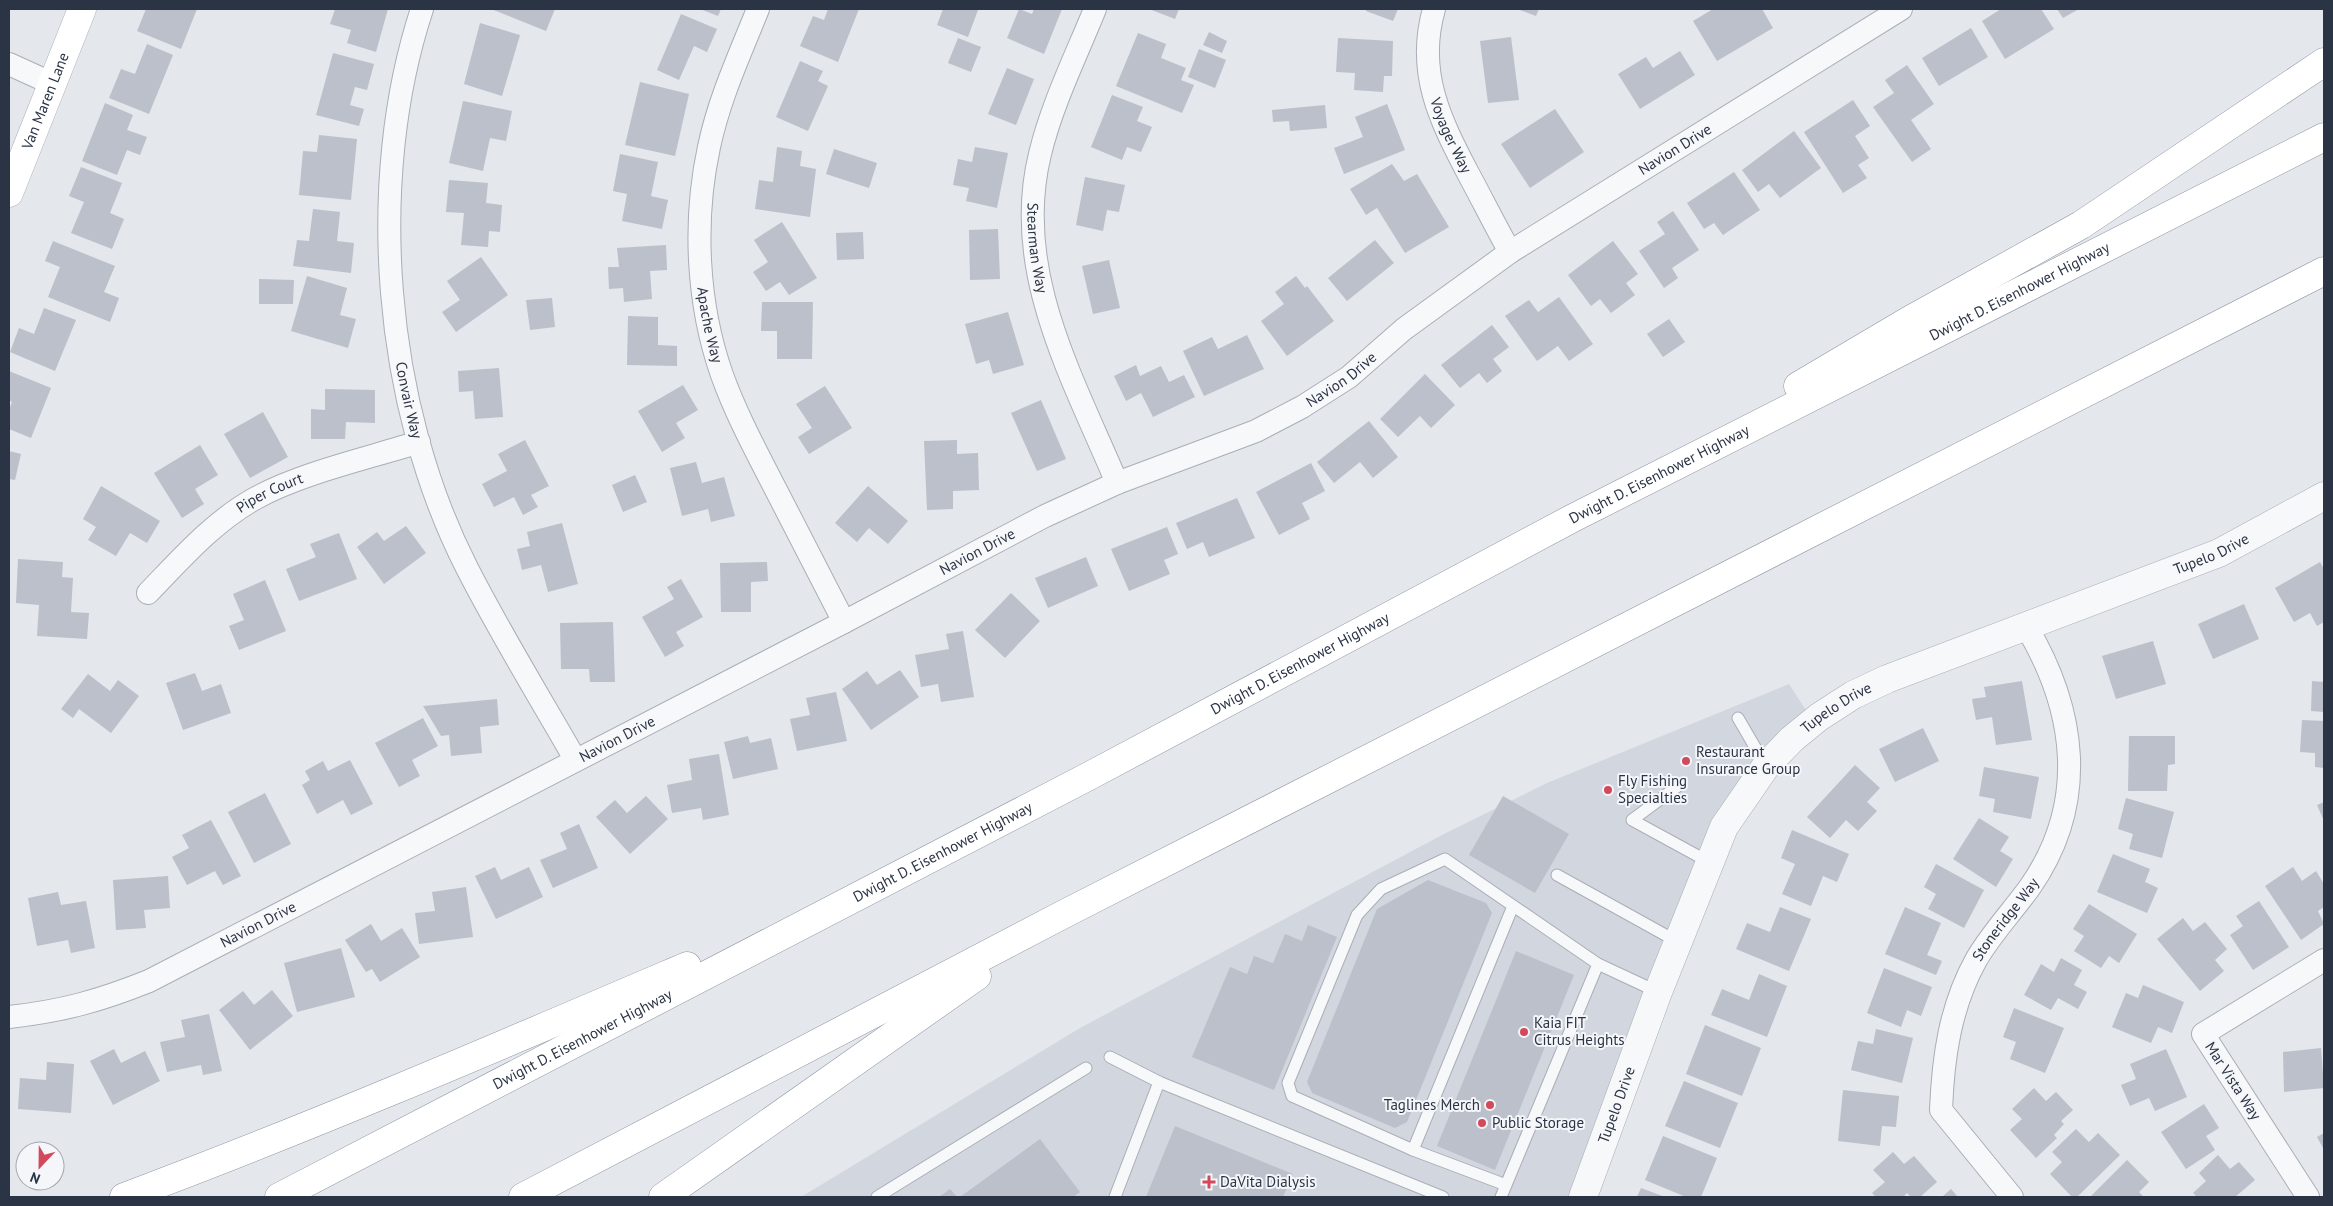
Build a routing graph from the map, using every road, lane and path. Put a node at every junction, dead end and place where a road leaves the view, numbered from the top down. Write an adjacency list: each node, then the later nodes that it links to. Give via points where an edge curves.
1 (82, 9): 9 (main road, Van Maren Lane)
2 (422, 9): 14 (street, Convair Way, via 401,96 390,203 394,311)
3 (758, 9): 19 (street, Apache Way, via 721,103 709,148 702,193 702,284 710,329 738,416)
4 (1095, 9): 15 (street, Stearman Way, via 1048,125 1040,155 1033,209 1034,251 1046,312)
5 (1434, 9): 12 (street, Voyager Way, via 1427,49 1436,107)
6 (1901, 9): 12 (street, Navion Drive)
7 (2324, 62): 17 (main road, via 2081,225 1908,321)
8 (9, 64): 9 (street)
9 (53, 84): 11 (main road, Van Maren Lane)
10 (2324, 137): 17 (main road, Dwight D. Eisenhower Highway)
11 (9, 193)
12 (1510, 252): 15 (street, Navion Drive, via 1404,329 1349,377 1302,407 1256,431)
13 (2324, 271): 29 (main road)
14 (419, 442): 18 (street, Piper Court, via 289,483 256,498 200,540); 22 (street, Convair Way, via 441,508 467,568)
15 (1116, 483): 19 (street, Navion Drive, via 1045,516)
16 (2324, 496): 20 (street, Tupelo Drive, via 2219,553)
17 (1575, 517): 27 (main road, Dwight D. Eisenhower Highway)
18 (148, 594)
19 (844, 622): 22 (street, Navion Drive)
20 (2026, 626): 23 (street, Tupelo Drive, via 1853,695 1812,722); 49 (street, Stoneridge Way, via 2047,663 2066,722 2069,753 2066,800 2046,859 2030,886 1987,942 1957,1004 1943,1063 1940,1110)
21 (1738, 718): 23 (lane)
22 (575, 759): 34 (street, Navion Drive, via 149,981 101,1000 53,1012)
23 (1766, 766): 25 (street, Tupelo Drive, via 1724,827)
24 (1678, 786): 25 (lane, via 1632,820)
25 (1709, 862): 30 (street, Tupelo Drive)
26 (1557, 875): 30 (lane)
27 (882, 883): 40 (main road, via 456,1065); 41 (main road, Dwight D. Eisenhower Highway)
28 (1513, 906): 32 (lane); 38 (lane); 38 (lane, via 1445,859 1381,890 1357,916 1288,1083 1292,1096)
29 (1066, 913): 42 (main road); 43 (main road)
30 (1678, 942): 33 (street, Tupelo Drive)
31 (2324, 960): 50 (street, Mar Vista Way, via 2203,1034)
32 (1598, 964): 33 (lane); 39 (lane)
33 (1658, 992): 48 (street, Tupelo Drive)
34 (9, 1017)
35 (1110, 1058): 37 (lane)
36 (1086, 1068): 44 (lane)
37 (1159, 1082): 45 (lane); 46 (lane)
38 (1412, 1150): 39 (lane)
39 (1506, 1185): 47 (lane)
40 (124, 1197)
41 (279, 1197)
42 (523, 1197)
43 (663, 1197)
44 (877, 1197)
45 (1115, 1197)
46 (1443, 1197)
47 (1501, 1197)
48 (1583, 1197)
49 (2012, 1197)
50 (2308, 1197)

